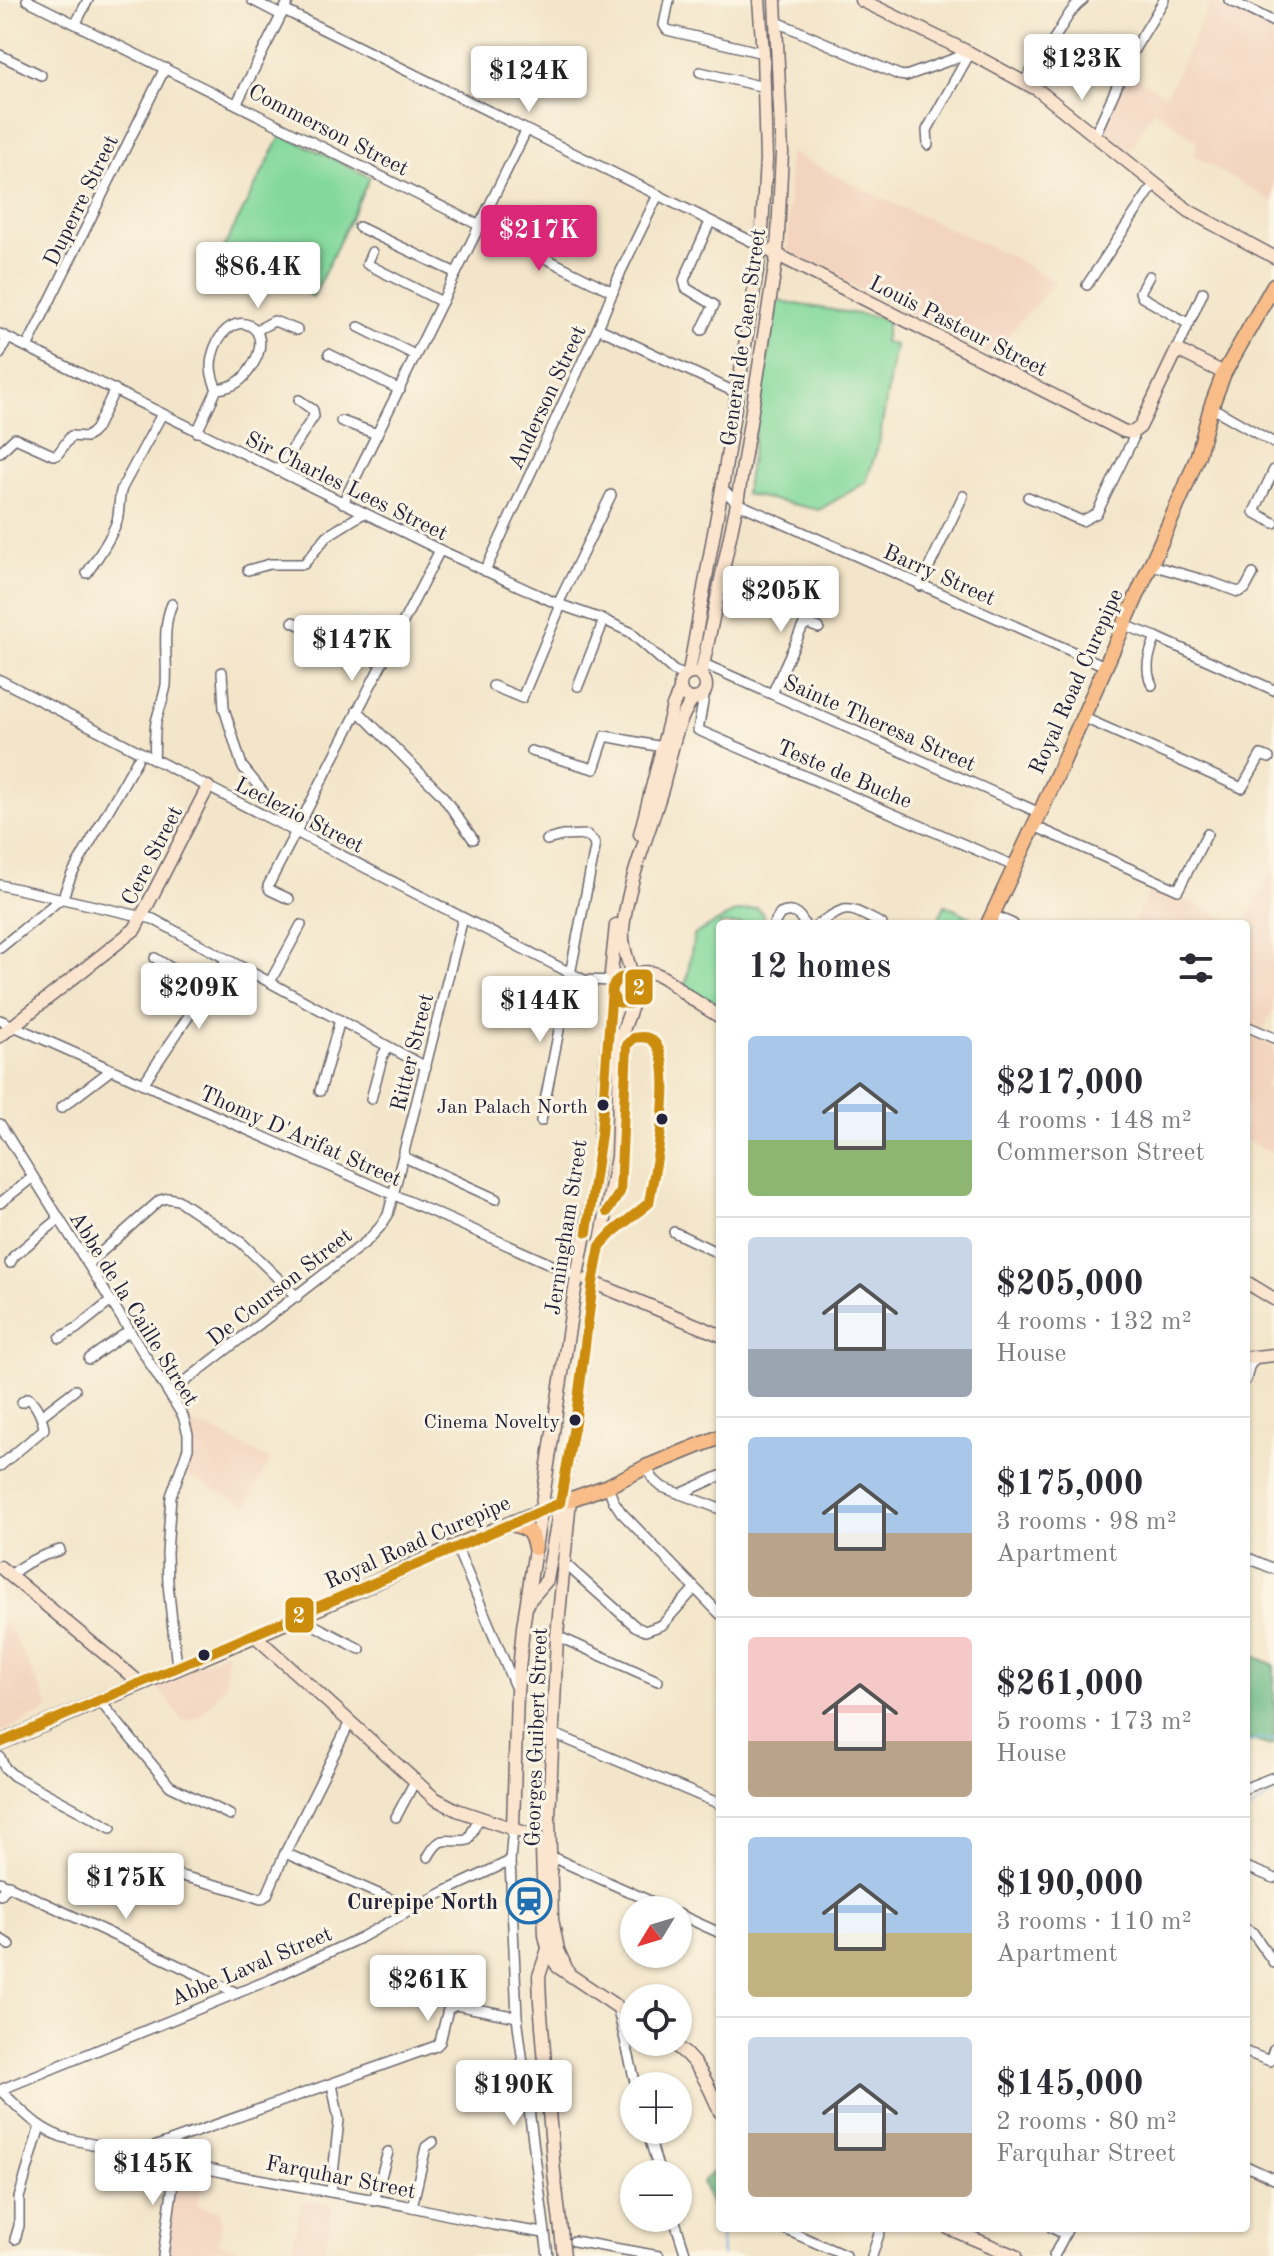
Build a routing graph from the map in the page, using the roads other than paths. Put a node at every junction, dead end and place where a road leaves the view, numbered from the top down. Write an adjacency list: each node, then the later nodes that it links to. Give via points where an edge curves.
1 (27, 0): 15 (street, Commerson Street)
2 (88, 0): 15 (street)
3 (252, 0): 12 (street)
4 (289, 0): 12 (street)
5 (669, 0): 16 (street, via 667,30)
6 (759, 0): 16 (street, General de Caen Street)
7 (775, 0): 13 (street, General de Caen Street)
8 (861, 0): 17 (street)
9 (1083, 0): 22 (street)
10 (1164, 0): 26 (street, via 1132,53)
11 (1229, 0): 14 (street)
12 (282, 12): 24 (street); 25 (street)
13 (777, 22): 17 (street, via 899,75); 35 (street, General de Caen Street, via 782,149)
14 (1274, 22)
15 (76, 23): 19 (street, Commerson Street)
16 (763, 53): 23 (street, General de Caen Street)
17 (970, 53): 22 (street); 27 (street, via 927,130)
18 (0, 55): 21 (street)
19 (165, 68): 24 (street, Commerson Street); 51 (street, Duperre Street)
20 (700, 72): 23 (street)
21 (41, 75)
22 (1024, 82): 26 (street)
23 (764, 87): 33 (street, General de Caen Street)
24 (237, 103): 31 (street, Commerson Street)
25 (526, 131): 29 (street); 31 (street)
26 (1095, 135): 28 (street)
27 (928, 145)
28 (1155, 183): 36 (street, via 1189,211); 39 (street)
29 (658, 195): 30 (street); 41 (street, Anderson Street)
30 (710, 222): 33 (street); 49 (street, via 684,280 686,288 714,305)
31 (479, 226): 37 (street); 41 (street, Commerson Street)
32 (359, 227): 37 (street)
33 (761, 246): 35 (street, Louis Pasteur Street); 60 (street, General de Caen Street)
34 (372, 252): 43 (street, via 367,264)
35 (777, 255): 66 (street, Louis Pasteur Street); 77 (street, General de Caen Street)
36 (1274, 257)
37 (456, 273): 43 (street)
38 (1149, 276): 44 (street, via 1142,297)
39 (1087, 285)
40 (1273, 287): 56 (main road, Royal Road Curepipe)
41 (613, 292): 46 (street, Anderson Street)
42 (1203, 292): 44 (street)
43 (442, 302): 55 (street)
44 (1189, 324): 52 (street)
45 (359, 327): 55 (street)
46 (598, 328): 60 (street); 83 (street, Anderson Street)
47 (257, 330): 48 (street, via 274,321); 58 (street, via 261,346 248,373 236,384); 58 (street, via 236,323 222,333 210,358)
48 (297, 330)
49 (702, 330)
50 (4, 336): 51 (street, Sir Charles Lees Street); 53 (street)
51 (27, 347): 57 (street, Sir Charles Lees Street)
52 (1177, 350): 56 (street); 66 (street, via 1140,427)
53 (0, 354)
54 (329, 354): 59 (street)
55 (415, 355): 59 (street)
56 (1224, 373): 62 (main road, Royal Road Curepipe)
57 (115, 389): 63 (street, Sir Charles Lees Street); 69 (street, via 96,429 86,437 71,436 57,455 15,438)
58 (217, 389): 65 (street)
59 (400, 390): 67 (street)
60 (737, 393): 72 (street, General de Caen Street)
61 (299, 400): 71 (street, via 314,416)
62 (1211, 407): 68 (street); 81 (main road, Royal Road Curepipe, via 1198,455)
63 (162, 414): 65 (street, Sir Charles Lees Street); 84 (street, via 118,499 114,528)
64 (341, 421): 67 (street)
65 (197, 432): 71 (street, Sir Charles Lees Street)
66 (1127, 432): 75 (street, via 1133,439 1090,518 1082,521)
67 (377, 434): 76 (street)
68 (1274, 443)
69 (0, 452)
70 (1274, 470): 79 (street, via 1254,512)
71 (278, 471): 76 (street, Sir Charles Lees Street)
72 (722, 488): 77 (street, Barry Street); 97 (street, General de Caen Street)
73 (611, 495): 88 (street)
74 (963, 496): 86 (street)
75 (1028, 497)
76 (343, 503): 78 (street, Sir Charles Lees Street)
77 (737, 503): 86 (street, Barry Street); 97 (street, General de Caen Street)
78 (364, 513): 80 (street, Sir Charles Lees Street); 82 (street, via 327,536 304,564)
79 (1274, 523)
80 (440, 550): 83 (street, Sir Charles Lees Street); 94 (street)
81 (1151, 565): 85 (street, via 1238,592); 91 (main road, Royal Road Curepipe)
82 (248, 570)
83 (485, 571): 88 (street, Sir Charles Lees Street)
84 (87, 573)
85 (1253, 574)
86 (920, 586): 95 (street, Barry Street)
87 (172, 604): 112 (street, via 165,626 166,683 156,721)
88 (560, 604): 89 (street, Sir Charles Lees Street); 100 (street, via 522,698)
89 (604, 620): 97 (street, Sir Charles Lees Street); 101 (street)
90 (293, 622): 94 (street)
91 (1124, 625): 93 (street); 95 (main road, Royal Road Curepipe)
92 (819, 628): 104 (street, via 803,626)
93 (1156, 637): 99 (street, via 1147,668); 102 (street)
94 (382, 663): 106 (street)
95 (1105, 666): 107 (main road, Royal Road Curepipe)
96 (222, 672): 115 (street, via 224,708 242,766)
97 (692, 675): 103 (street, via 706,682); 104 (street, Sainte Theresa Street); 105 (street, via 687,698); 108 (street, via 673,706)
98 (0, 680): 112 (street, Leclezio Street)
99 (1152, 685)
100 (493, 686)
101 (578, 686)
102 (1274, 690)
103 (705, 691): 105 (street); 119 (street, Teste de Buche, via 698,730)
104 (772, 694): 114 (street, Sainte Theresa Street)
105 (693, 699): 138 (street, via 678,726 630,893 622,940)
106 (357, 710): 115 (street); 117 (street, via 442,795)
107 (1082, 717): 110 (street, via 1242,788 1261,755); 114 (main road, Royal Road Curepipe)
108 (662, 747): 109 (street, via 606,735 594,769); 136 (street, via 617,918)
109 (531, 751)
110 (1269, 758)
111 (137, 760): 121 (street)
112 (154, 760): 113 (street, Leclezio Street)
113 (208, 787): 115 (street, Leclezio Street); 123 (street, Cere Street)
114 (1037, 819): 116 (street, Sainte Theresa Street, via 1178,890); 119 (main road, Royal Road Curepipe)
115 (295, 832): 122 (street, via 268,886); 124 (street, Leclezio Street)
116 (1207, 834)
117 (473, 839)
118 (547, 840): 135 (street, via 587,835 594,842)
119 (1014, 866): 129 (main road, Royal Road Curepipe)
120 (0, 885): 121 (street)
121 (63, 897): 123 (street); 131 (street)
122 (289, 899)
123 (142, 917): 133 (street); 143 (street, Cere Street, via 120,943)
124 (463, 918): 135 (street, Leclezio Street); 148 (street, Ritter Street)
125 (776, 920): 126 (street, via 785,912)
126 (801, 920)
127 (824, 920): 128 (street, via 849,908)
128 (874, 920)
129 (990, 920)
130 (301, 925): 137 (street)
131 (0, 948)
132 (155, 958): 134 (street, via 181,974)
133 (227, 959): 134 (street); 137 (street)
134 (218, 972): 150 (street)
135 (570, 973): 136 (street, Leclezio Street, via 584,980); 154 (street)
136 (614, 981): 138 (street, via 623,976); 139 (street)
137 (270, 982): 142 (street)
138 (636, 983): 140 (street, via 639,996); 141 (street, via 643,972 666,977)
139 (612, 995): 140 (street, via 621,1004); 166 (street, Jerningham Street, via 597,1171)
140 (633, 1003): 167 (street, Jerningham Street, via 621,1036 617,1157)
141 (716, 1014)
142 (340, 1020): 147 (street); 151 (street)
143 (6, 1023): 145 (street, Cere Street); 149 (street, Thomy D'Arifat Street)
144 (1250, 1028): 146 (street)
145 (0, 1036)
146 (1274, 1038)
147 (388, 1047): 148 (street); 152 (street)
148 (426, 1067): 156 (street, Ritter Street)
149 (111, 1070): 150 (street, Thomy D'Arifat Street); 153 (street)
150 (143, 1084): 158 (street, Thomy D'Arifat Street)
151 (320, 1091)
152 (371, 1099)
153 (61, 1108)
154 (541, 1121)
155 (0, 1124): 157 (street, Abbe de la Caille Street)
156 (404, 1157): 158 (street, Ritter Street); 159 (street)
157 (33, 1177): 160 (street); 161 (street, Abbe de la Caille Street)
158 (394, 1196): 166 (street, Thomy D'Arifat Street); 169 (street, De Courson Street, via 374,1234)
159 (496, 1199)
160 (0, 1203)
161 (59, 1219): 164 (street); 165 (street, Abbe de la Caille Street)
162 (674, 1232): 163 (street)
163 (716, 1252)
164 (10, 1263)
165 (88, 1264): 169 (street, via 168,1198 242,1243); 171 (street, Abbe de la Caille Street)
166 (577, 1276): 167 (street); 190 (street, Jerningham Street)
167 (593, 1282): 173 (street); 188 (street, Jerningham Street)
168 (1250, 1284): 170 (street)
169 (297, 1297): 179 (street, De Courson Street)
170 (1274, 1299)
171 (111, 1301): 172 (street, Abbe de la Caille Street); 174 (street)
172 (129, 1331): 177 (street); 179 (street, Abbe de la Caille Street)
173 (716, 1333)
174 (60, 1338)
175 (1274, 1355): 176 (street)
176 (1251, 1358)
177 (89, 1359)
178 (75, 1390): 181 (street)
179 (170, 1393): 206 (street, Abbe de la Caille Street, via 188,1434 168,1530)
180 (22, 1402): 181 (street, via 30,1399)
181 (41, 1416): 183 (street, via 44,1429)
182 (716, 1439): 184 (main road, Royal Road Curepipe)
183 (0, 1466)
184 (646, 1467): 186 (main road, Royal Road Curepipe); 187 (street, via 662,1487)
185 (716, 1478): 187 (street)
186 (608, 1486): 188 (main road, Royal Road Curepipe); 199 (street, via 621,1512)
187 (680, 1494): 189 (street)
188 (565, 1501): 190 (main road, Royal Road Curepipe); 196 (street, Georges Guibert Street); 200 (street, via 547,1580)
189 (716, 1508)
190 (540, 1511): 191 (main road, Royal Road Curepipe); 193 (street, Jerningham Street)
191 (510, 1524): 192 (main road, Royal Road Curepipe); 193 (main road, via 526,1528)
192 (456, 1546): 202 (main road, Royal Road Curepipe); 209 (street)
193 (535, 1548): 200 (street, Jerningham Street)
194 (60, 1550): 198 (street)
195 (1250, 1559): 197 (street)
196 (563, 1562): 199 (street, via 640,1630 662,1625); 204 (street, Georges Guibert Street)
197 (1274, 1569)
198 (3, 1572): 208 (street)
199 (694, 1589): 201 (street)
200 (527, 1603): 209 (street, Jerningham Street)
201 (716, 1610)
202 (298, 1617): 203 (main road, Royal Road Curepipe); 205 (street)
203 (254, 1635): 206 (main road, Royal Road Curepipe); 211 (street)
204 (557, 1636): 207 (street); 212 (street, Georges Guibert Street)
205 (360, 1649)
206 (177, 1667): 208 (main road, Royal Road Curepipe)
207 (658, 1681)
208 (140, 1683): 210 (main road, Royal Road Curepipe)
209 (517, 1692): 222 (street, Jerningham Street)
210 (99, 1700): 213 (main road, Royal Road Curepipe); 219 (street, via 170,1786)
211 (350, 1722): 216 (street); 224 (street)
212 (552, 1733): 218 (street); 225 (street, Georges Guibert Street)
213 (0, 1743)
214 (0, 1757): 223 (street, via 14,1776)
215 (1274, 1777): 217 (street)
216 (415, 1781): 220 (street); 221 (street, via 444,1804)
217 (1250, 1786)
218 (716, 1802)
219 (230, 1815)
220 (396, 1817)
221 (479, 1818): 222 (street); 226 (street, via 468,1840 440,1841)
222 (513, 1827): 225 (street, via 537,1837); 227 (street)
223 (111, 1828)
224 (285, 1853): 229 (street, via 261,1899); 234 (street)
225 (547, 1853): 233 (street); 235 (street, Georges Guibert Street); 241 (street, Georges Guibert Street)
226 (428, 1857)
227 (510, 1861): 234 (street, Abbe Laval Street); 248 (street)
228 (1250, 1869): 230 (street)
229 (174, 1874)
230 (1274, 1878)
231 (4, 1884): 232 (street); 245 (street)
232 (0, 1895)
233 (640, 1896)
234 (413, 1909): 245 (street, Abbe Laval Street)
235 (552, 1919): 241 (street); 244 (street, Georges Guibert Street)
236 (692, 1920): 237 (street)
237 (716, 1931)
238 (1250, 1931): 242 (street)
239 (0, 1939): 240 (street)
240 (10, 1945)
241 (548, 1949): 243 (street); 244 (street, Georges Guibert Street)
242 (1274, 1963)
243 (541, 1967): 244 (street); 277 (street)
244 (563, 1970): 246 (street, Georges Guibert Street)
245 (237, 1993): 256 (street, Abbe Laval Street)
246 (617, 2006): 247 (street, Georges Guibert Street); 253 (street)
247 (620, 2008)
248 (517, 2017): 255 (street, via 452,2006 436,2046); 272 (street)
249 (1274, 2049): 252 (street)
250 (1250, 2054): 252 (street)
251 (689, 2056): 254 (street)
252 (1272, 2062)
253 (633, 2072)
254 (714, 2083)
255 (332, 2084): 260 (street); 264 (street, via 339,2120)
256 (0, 2090): 257 (street, Farquhar Street)
257 (40, 2126): 260 (street, Farquhar Street, via 51,2134); 273 (street, via 19,2198)
258 (433, 2142): 266 (street, via 426,2147)
259 (388, 2152): 265 (street)
260 (137, 2153): 261 (street, Farquhar Street)
261 (176, 2162): 264 (street, Farquhar Street); 275 (street)
262 (1250, 2168): 263 (street)
263 (1274, 2179)
264 (331, 2192): 265 (street, Farquhar Street)
265 (374, 2201): 266 (street, Farquhar Street)
266 (412, 2207): 272 (street, Farquhar Street)
267 (678, 2232): 279 (street)
268 (791, 2232): 280 (street)
269 (880, 2232): 281 (street)
270 (958, 2232): 282 (street)
271 (1066, 2232): 283 (street)
272 (544, 2233): 276 (street)
273 (15, 2239)
274 (574, 2241): 278 (street)
275 (163, 2256)
276 (548, 2256)
277 (564, 2256)
278 (659, 2256)
279 (686, 2256)
280 (846, 2256)
281 (872, 2256)
282 (1015, 2256)
283 (1054, 2256)

